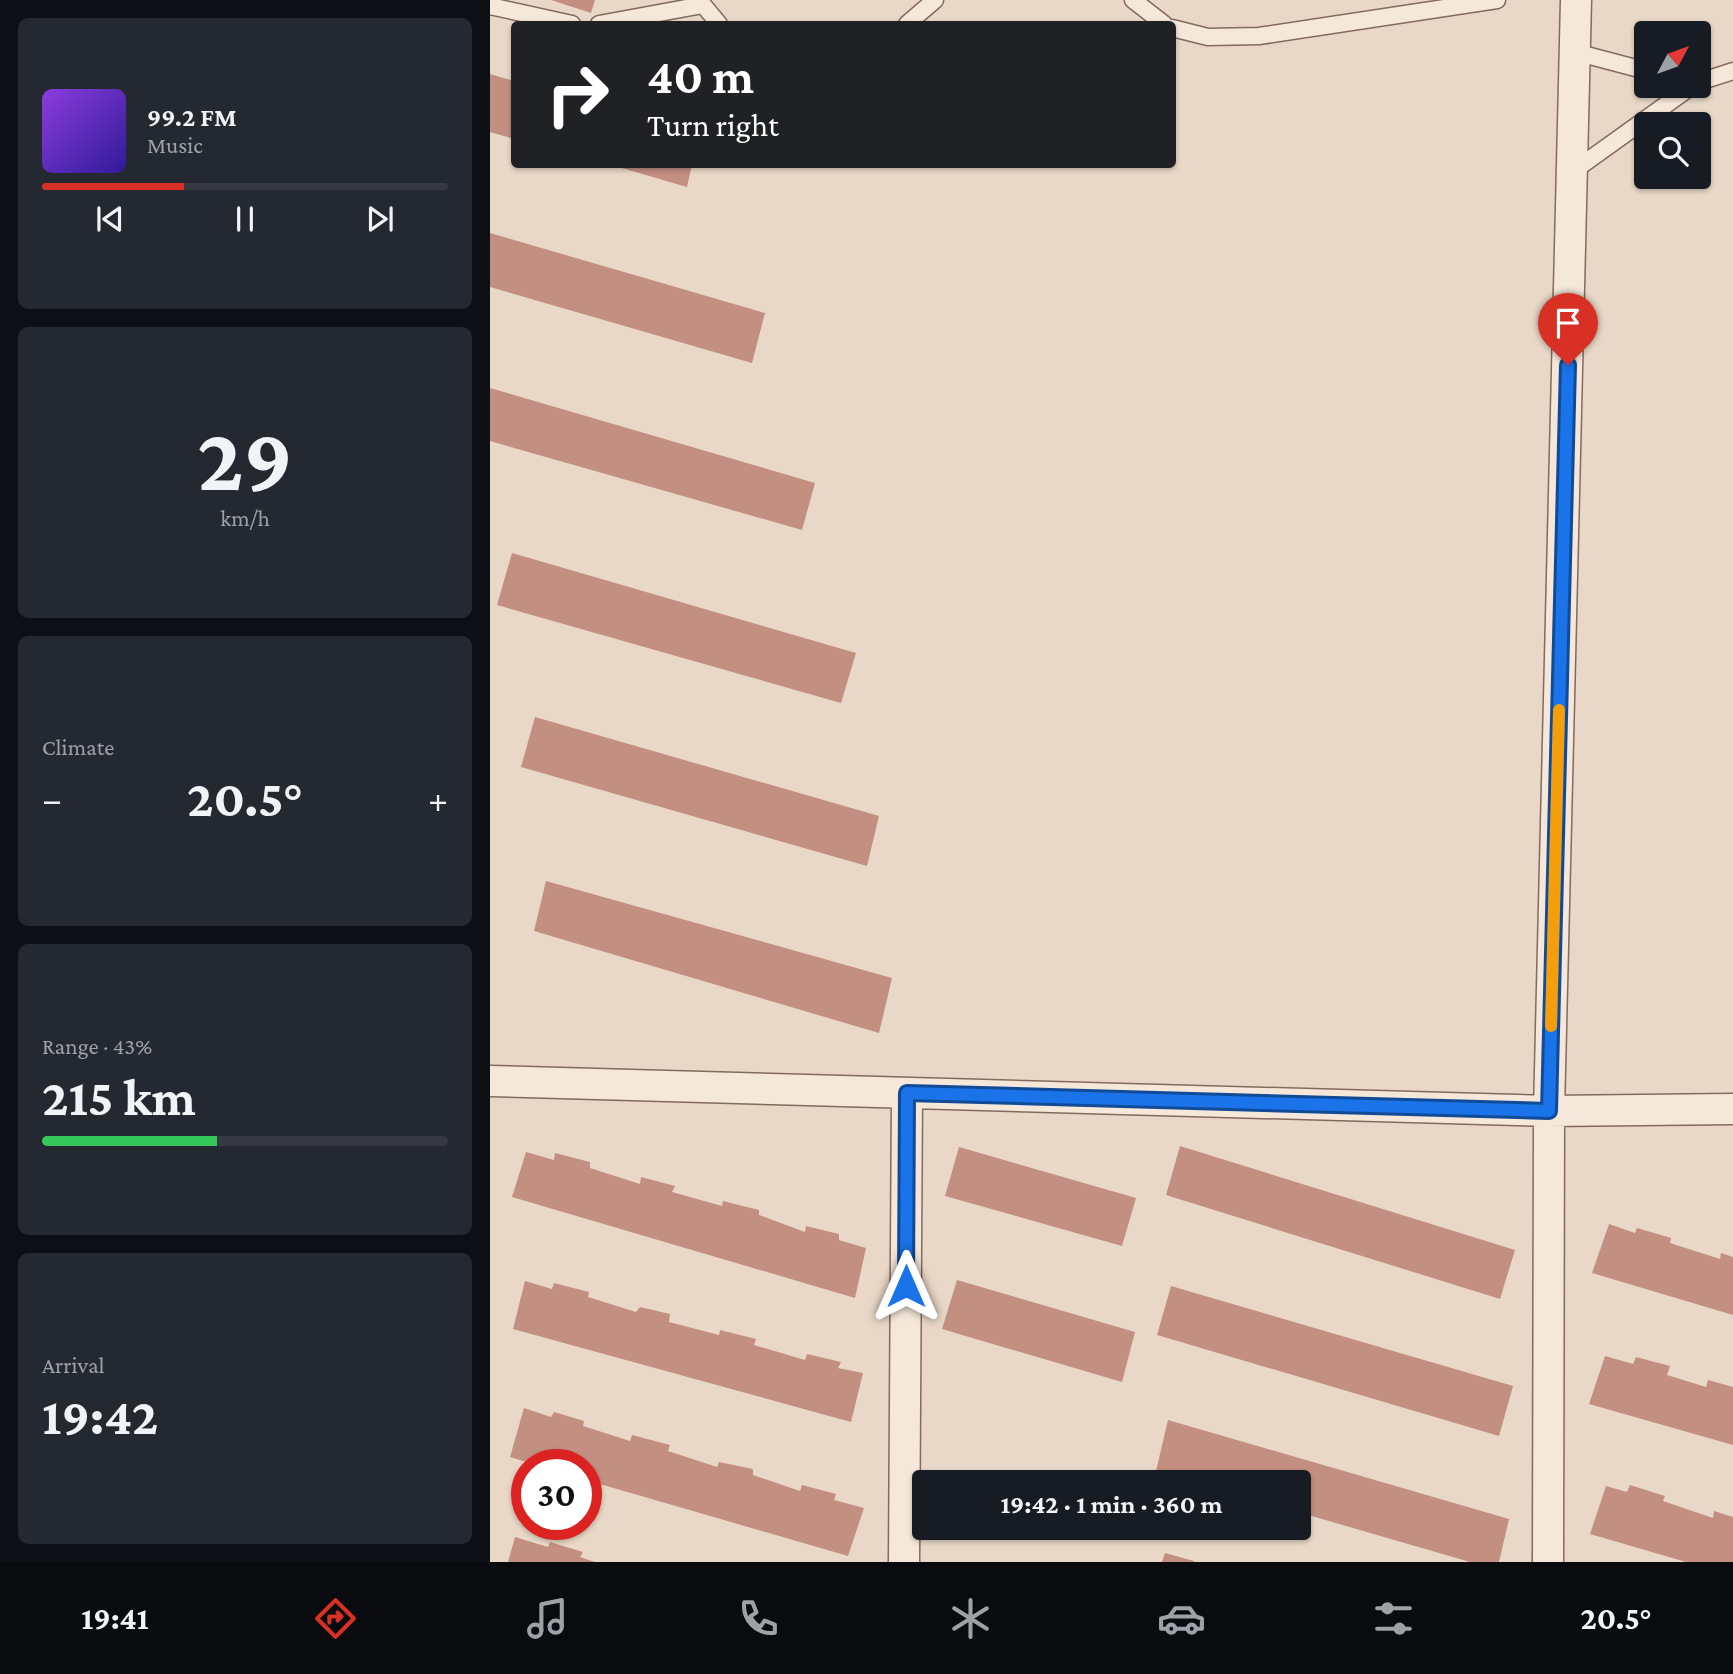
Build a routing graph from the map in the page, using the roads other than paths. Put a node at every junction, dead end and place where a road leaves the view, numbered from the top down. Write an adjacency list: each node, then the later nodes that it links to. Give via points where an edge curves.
1 (935, 0): 10 (lane)
2 (1133, 0): 11 (lane)
3 (1497, 0): 12 (lane, via 1259,36 1208,37)
4 (1576, 0): 13 (street)
5 (701, 2): 8 (lane); 9 (lane)
6 (490, 5): 7 (lane)
7 (559, 21)
8 (613, 21)
9 (717, 21)
10 (910, 21)
11 (1160, 21)
12 (1176, 30)
13 (1575, 52): 14 (lane); 18 (street)
14 (1634, 68)
15 (1733, 71): 16 (lane)
16 (1712, 78)
17 (1675, 98): 18 (lane)
18 (1572, 172): 22 (street)
19 (490, 1082): 20 (street)
20 (907, 1093): 22 (street); 23 (street)
21 (1733, 1109): 22 (street)
22 (1549, 1111): 24 (street)
23 (904, 1562)
24 (1548, 1562)

